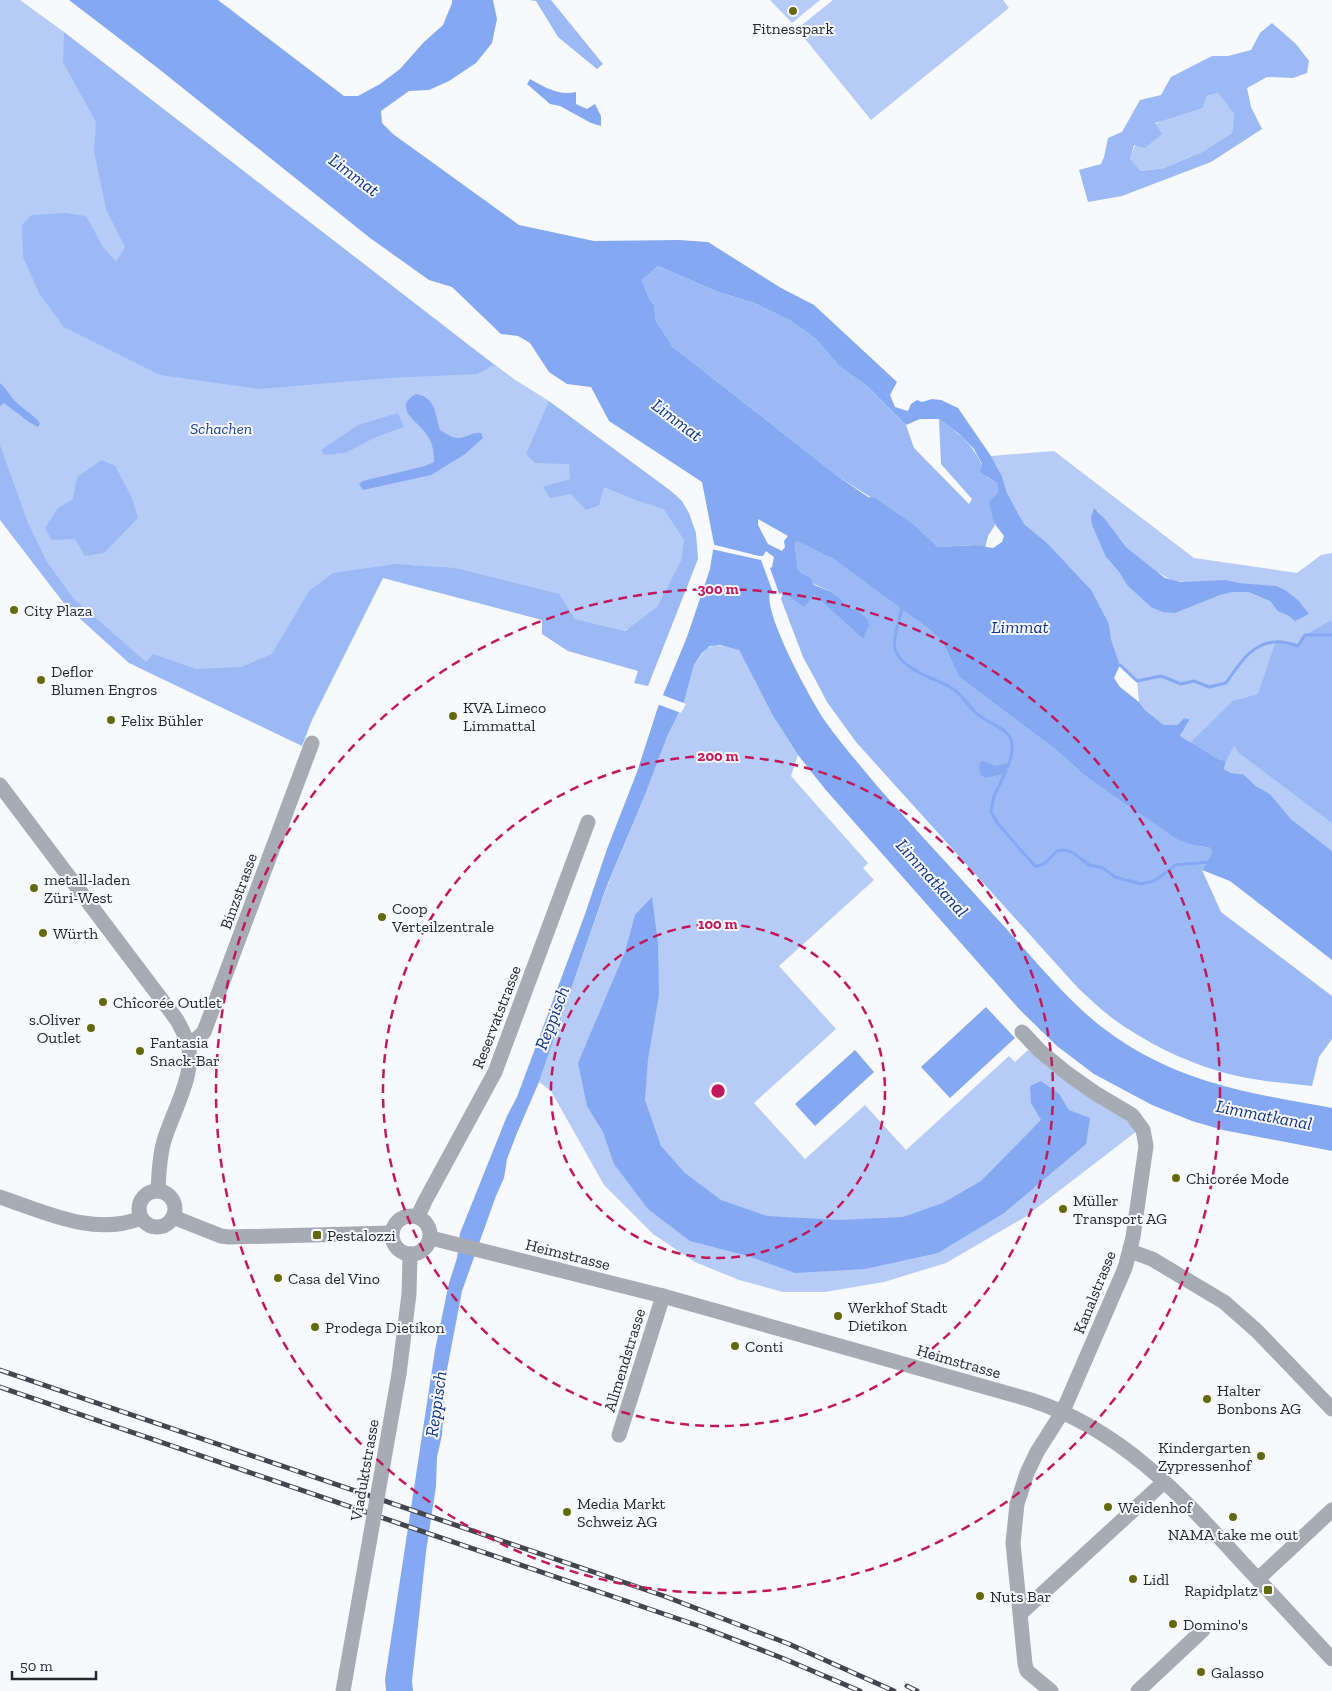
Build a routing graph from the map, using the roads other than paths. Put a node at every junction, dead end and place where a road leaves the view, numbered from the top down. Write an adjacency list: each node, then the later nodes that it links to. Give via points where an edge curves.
1 (312, 743): 5 (street, Binzstrasse, via 204,1032)
2 (0, 785): 5 (street, via 177,1020)
3 (588, 822): 8 (street, Reservatstrasse, via 495,1072)
4 (1022, 1032): 13 (street, Kanalstrasse, via 1068,1074 1132,1115 1143,1130 1146,1153)
5 (189, 1046): 6 (street, via 188,1073 163,1144)
6 (158, 1190): 9 (street, via 165,1192 174,1202); 10 (street, via 141,1199 138,1212)
7 (0, 1197): 10 (street, via 86,1224 118,1225)
8 (418, 1216): 11 (street, via 411,1215 398,1221); 12 (street, via 428,1225)
9 (173, 1217): 10 (street, via 164,1226 157,1227); 11 (street, via 229,1237)
10 (141, 1218)
11 (392, 1233): 14 (street, via 399,1250)
12 (431, 1238): 14 (street, via 424,1250); 15 (street, Heimstrasse)
13 (1130, 1251): 16 (street, via 1159,1263 1224,1302 1257,1331); 17 (street, Kanalstrasse)
14 (410, 1254): 25 (street, Viaduktstrasse, bridge, via 409,1294 399,1374)
15 (663, 1296): 17 (street, Heimstrasse); 18 (street, Allmendstrasse)
16 (1332, 1409)
17 (1063, 1411): 19 (street, Heimstrasse, via 1109,1437); 22 (street, Kanalstrasse, via 1029,1468 1017,1504 1013,1543)
18 (619, 1435)
19 (1164, 1482): 21 (street, Heimstrasse); 22 (street)
20 (1332, 1510): 21 (street)
21 (1258, 1579): 24 (street, Heimstrasse)
22 (1021, 1613): 26 (street, Kanalstrasse, via 1027,1671)
23 (1203, 1630): 27 (street)
24 (1332, 1659)
25 (343, 1691)
26 (1051, 1691)
27 (1138, 1691)

